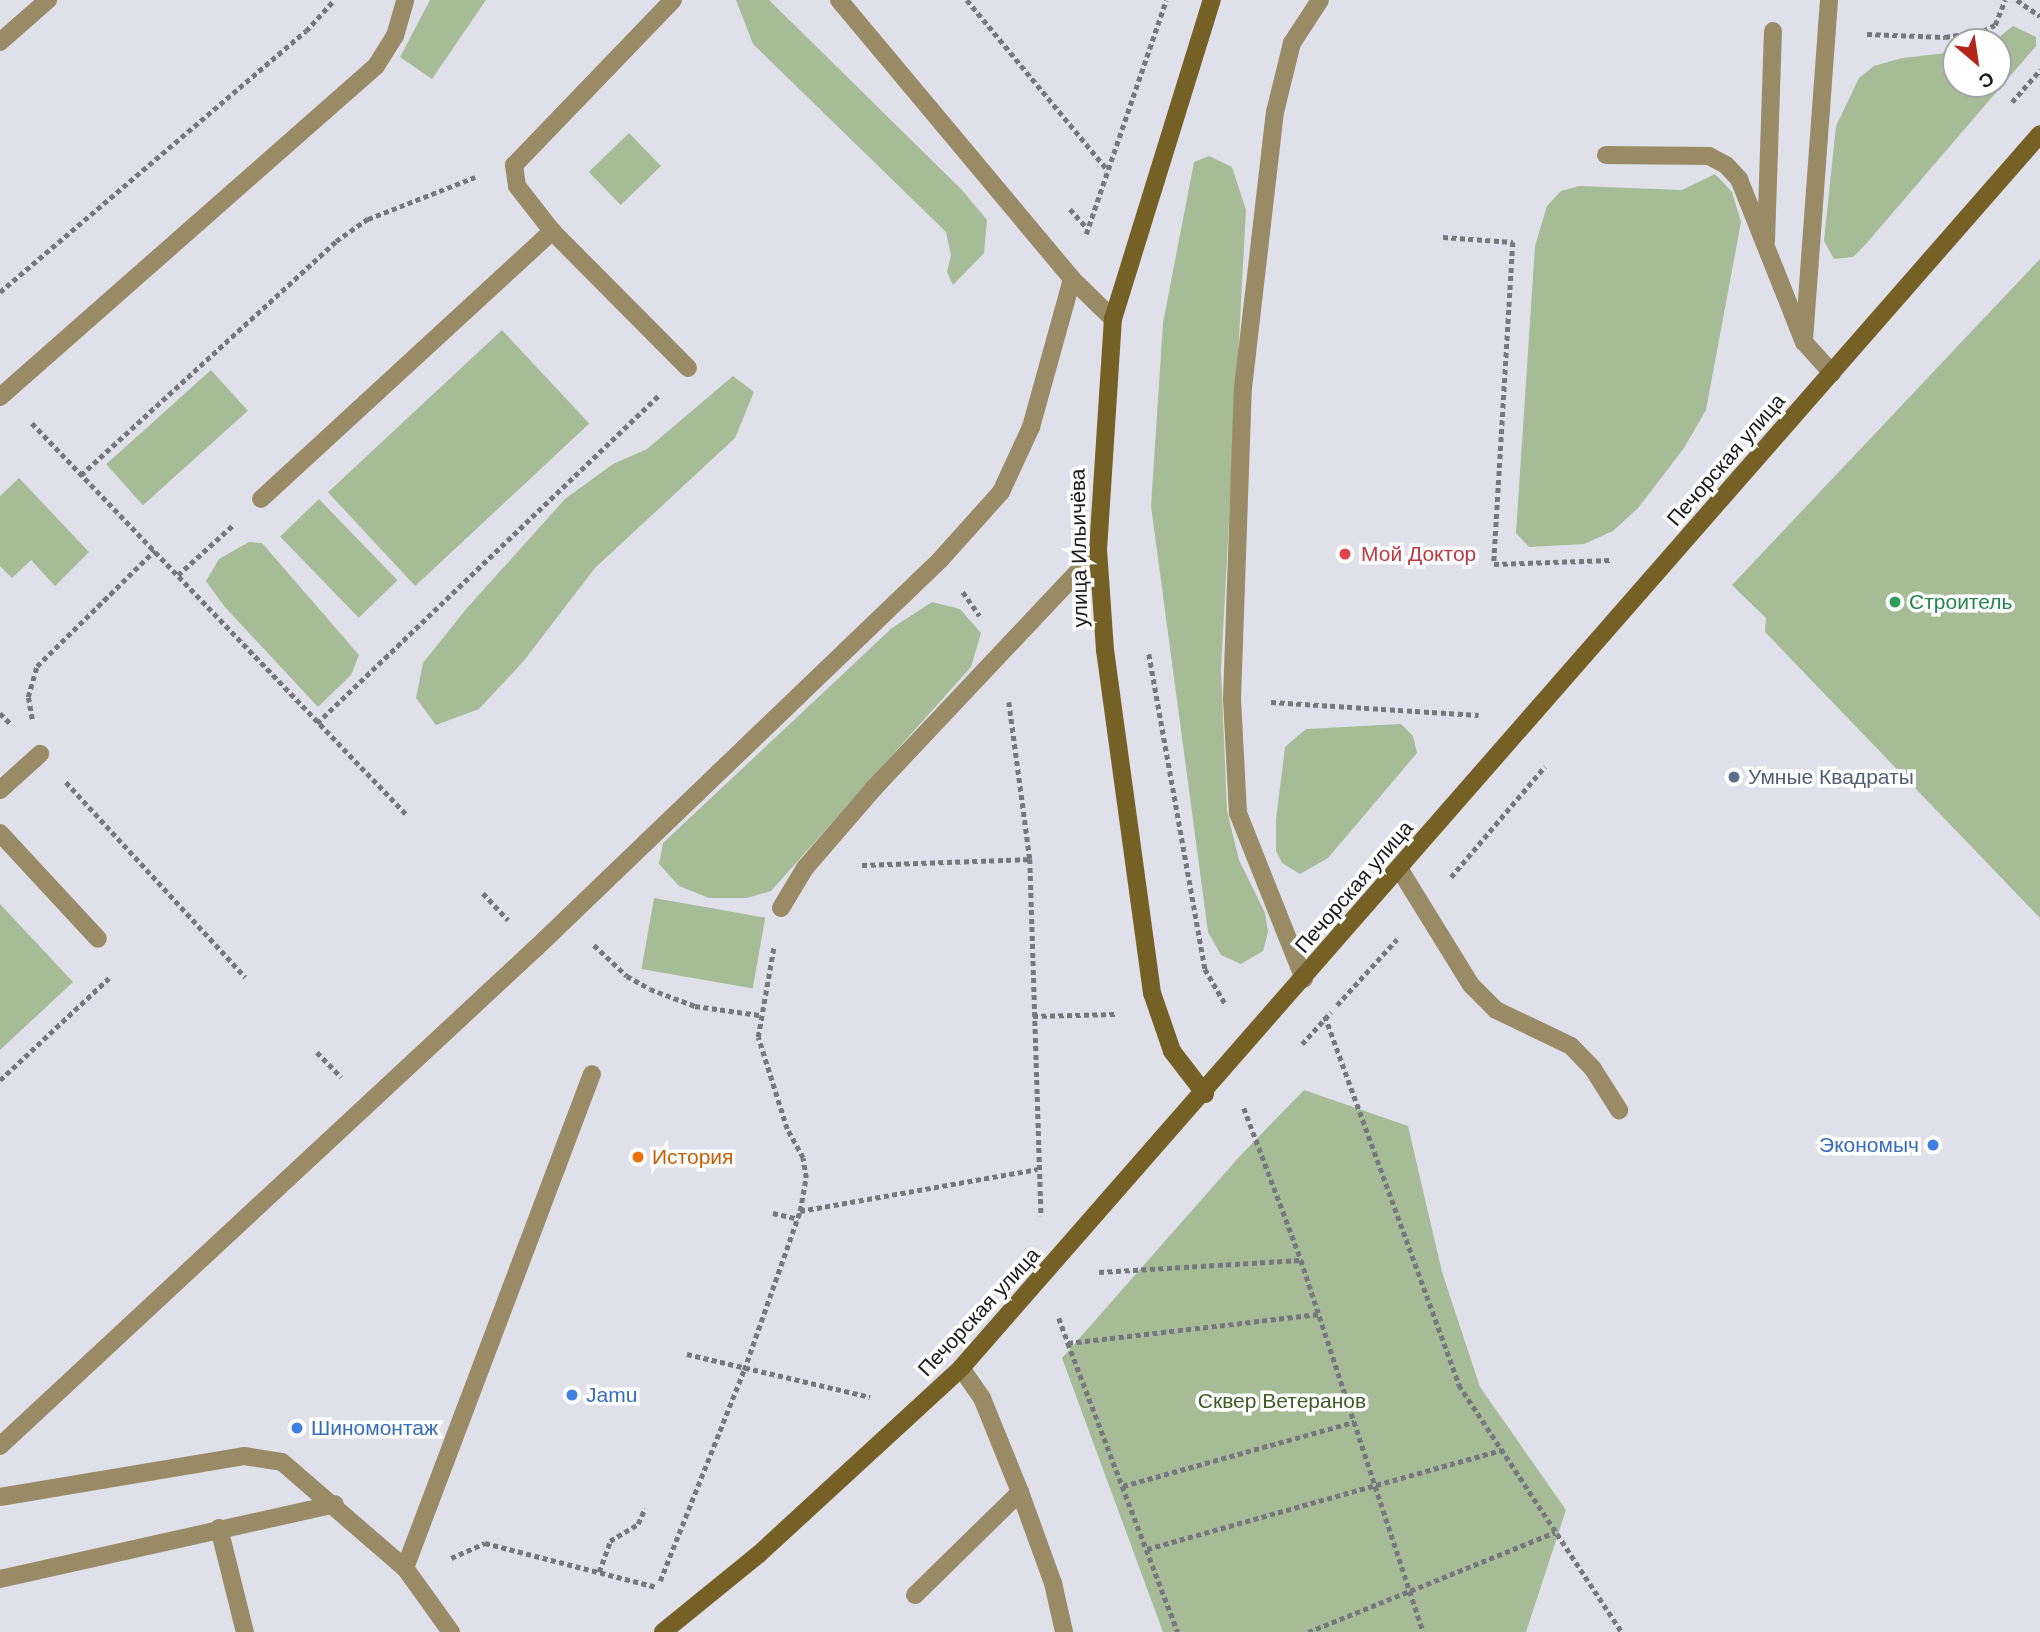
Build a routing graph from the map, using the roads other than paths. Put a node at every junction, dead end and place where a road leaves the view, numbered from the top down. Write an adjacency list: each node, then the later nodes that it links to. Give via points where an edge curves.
1 (48, 0): 9 (lane)
2 (405, 0): 19 (lane, via 394,36 376,66)
3 (673, 0): 12 (lane, via 514,165 517,186)
4 (839, 0): 14 (lane)
5 (1212, 0): 15 (main road, улица Ильичёва)
6 (1320, 0): 28 (lane, via 1292,43 1275,112 1243,388 1232,699 1238,813)
7 (1829, 0): 16 (lane)
8 (1773, 32): 13 (lane)
9 (0, 42)
10 (2040, 134): 18 (main road, Печорская улица)
11 (1606, 155): 13 (lane, via 1709,156 1726,165 1739,179)
12 (552, 231): 17 (lane); 20 (lane)
13 (1766, 251): 16 (lane)
14 (1072, 279): 15 (lane); 33 (lane, via 1031,427 1001,492 940,559 566,919)
15 (1113, 320): 21 (main road, улица Ильичёва)
16 (1804, 342): 18 (lane)
17 (688, 368)
18 (1832, 373): 25 (main road, Печорская улица)
19 (2, 396)
20 (261, 499)
21 (1098, 550): 26 (lane, via 1002,648 805,868); 30 (main road, улица Ильичёва, via 1105,650 1152,993 1172,1051)
22 (40, 754): 23 (lane)
23 (0, 790)
24 (0, 833): 27 (lane)
25 (1400, 870): 28 (main road, Печорская улица); 31 (lane, via 1471,985 1496,1010 1571,1046 1593,1069)
26 (781, 908)
27 (98, 939)
28 (1304, 978): 30 (main road, Печорская улица)
29 (592, 1074): 38 (lane)
30 (1205, 1094): 32 (main road, Печорская улица)
31 (1619, 1110)
32 (961, 1368): 34 (lane, via 982,1398); 43 (main road, Печорская улица, via 759,1553)
33 (0, 1446)
34 (1020, 1492): 40 (lane); 44 (lane, via 1053,1583)
35 (0, 1497): 36 (lane, via 244,1456 282,1462)
36 (335, 1504): 37 (lane); 38 (lane)
37 (219, 1528): 39 (lane); 41 (lane)
38 (405, 1568): 42 (lane)
39 (0, 1579)
40 (915, 1595)
41 (245, 1632)
42 (451, 1632)
43 (663, 1632)
44 (1064, 1632)

